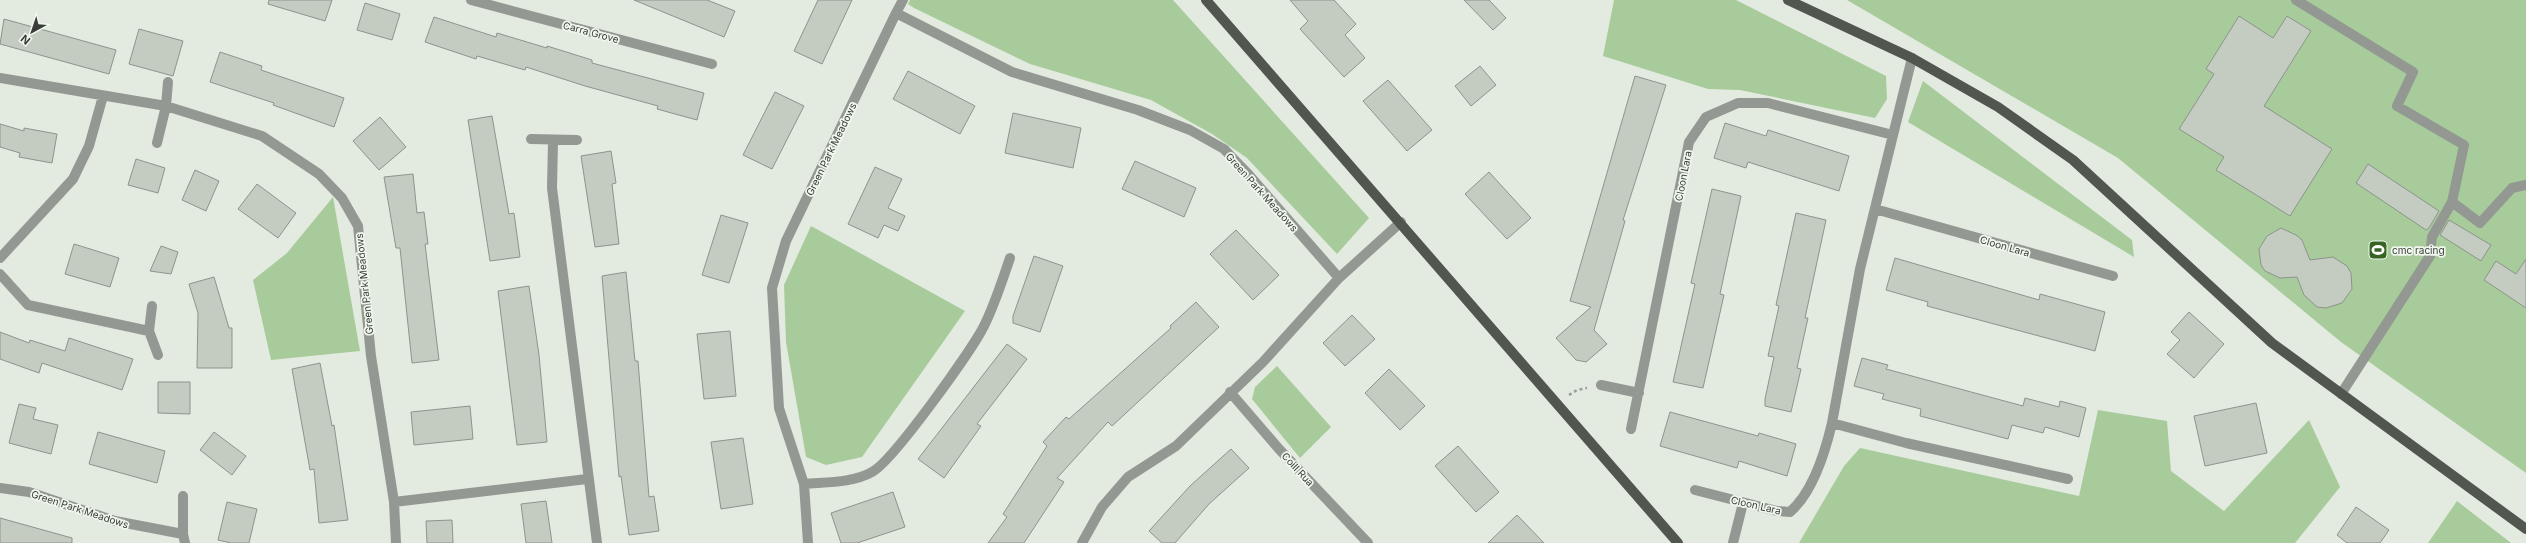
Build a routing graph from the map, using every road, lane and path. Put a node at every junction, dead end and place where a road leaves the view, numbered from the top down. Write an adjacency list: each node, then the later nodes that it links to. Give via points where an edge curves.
1 (471, 0): 8 (street, Carra Grove)
2 (903, 0): 6 (street)
3 (1206, 0): 21 (main road)
4 (1788, 0): 7 (main road)
5 (2296, 0): 19 (street, via 2413,72 2397,106 2464,145)
6 (896, 13): 26 (street, Green Park Meadows, via 1012,72 1138,110 1190,130 1224,149); 39 (street, Green Park Meadows, via 786,240 772,288 779,408)
7 (1912, 58): 13 (street, Cloon Lara); 33 (main road, via 1998,108 2073,160 2272,343)
8 (712, 64)
9 (0, 78): 11 (street, Green Park Meadows)
10 (168, 82): 12 (street)
11 (103, 96): 12 (street, Green Park Meadows); 22 (street, via 89,146 72,179)
12 (166, 106): 17 (street); 43 (street, Green Park Meadows, via 262,136 319,174 342,198 358,226 371,356)
13 (1893, 135): 20 (street, Cloon Lara); 32 (street, Cloon Lara, via 1768,103 1738,103 1706,117 1689,142)
14 (531, 139): 15 (street)
15 (553, 140): 16 (street); 37 (street, via 552,188)
16 (577, 140)
17 (157, 142)
18 (2526, 185): 19 (street, via 2512,188 2480,223)
19 (2452, 202): 33 (street, via 2432,237 2430,256)
20 (1875, 209): 25 (street, Cloon Lara); 35 (street, Cloon Lara, via 1860,269)
21 (1401, 222): 26 (street); 34 (main road)
22 (0, 258)
23 (1010, 258): 39 (street, via 984,327 894,451 872,472 846,480)
24 (0, 274): 28 (street, via 28,305)
25 (2113, 276)
26 (1339, 278): 31 (street, via 1263,362)
27 (152, 306): 28 (street)
28 (149, 331): 29 (street)
29 (158, 355)
30 (1601, 385): 32 (street); 34 (path, via 1577,390)
31 (1230, 392): 50 (street, via 1176,446 1128,477 1102,507); 51 (street, Coill Rua, via 1279,449)
32 (1639, 393): 36 (street, Cloon Lara)
33 (2341, 394): 45 (main road)
34 (1557, 403): 52 (main road)
35 (1832, 423): 38 (street, via 1906,443); 44 (street, Cloon Lara, via 1827,444 1802,502 1790,512)
36 (1631, 429)
37 (588, 479): 43 (street); 48 (street)
38 (2068, 479)
39 (804, 484): 49 (street, Green Park Meadows)
40 (0, 488): 46 (street, Green Park Meadows, via 29,492 115,521)
41 (1695, 490): 44 (street, Cloon Lara)
42 (183, 496): 46 (street)
43 (394, 502): 47 (street, Green Park Meadows)
44 (1743, 503): 53 (street)
45 (2526, 529)
46 (184, 539)
47 (396, 543)
48 (597, 543)
49 (808, 543)
50 (1082, 543)
51 (1368, 543)
52 (1678, 543)
53 (1733, 543)

